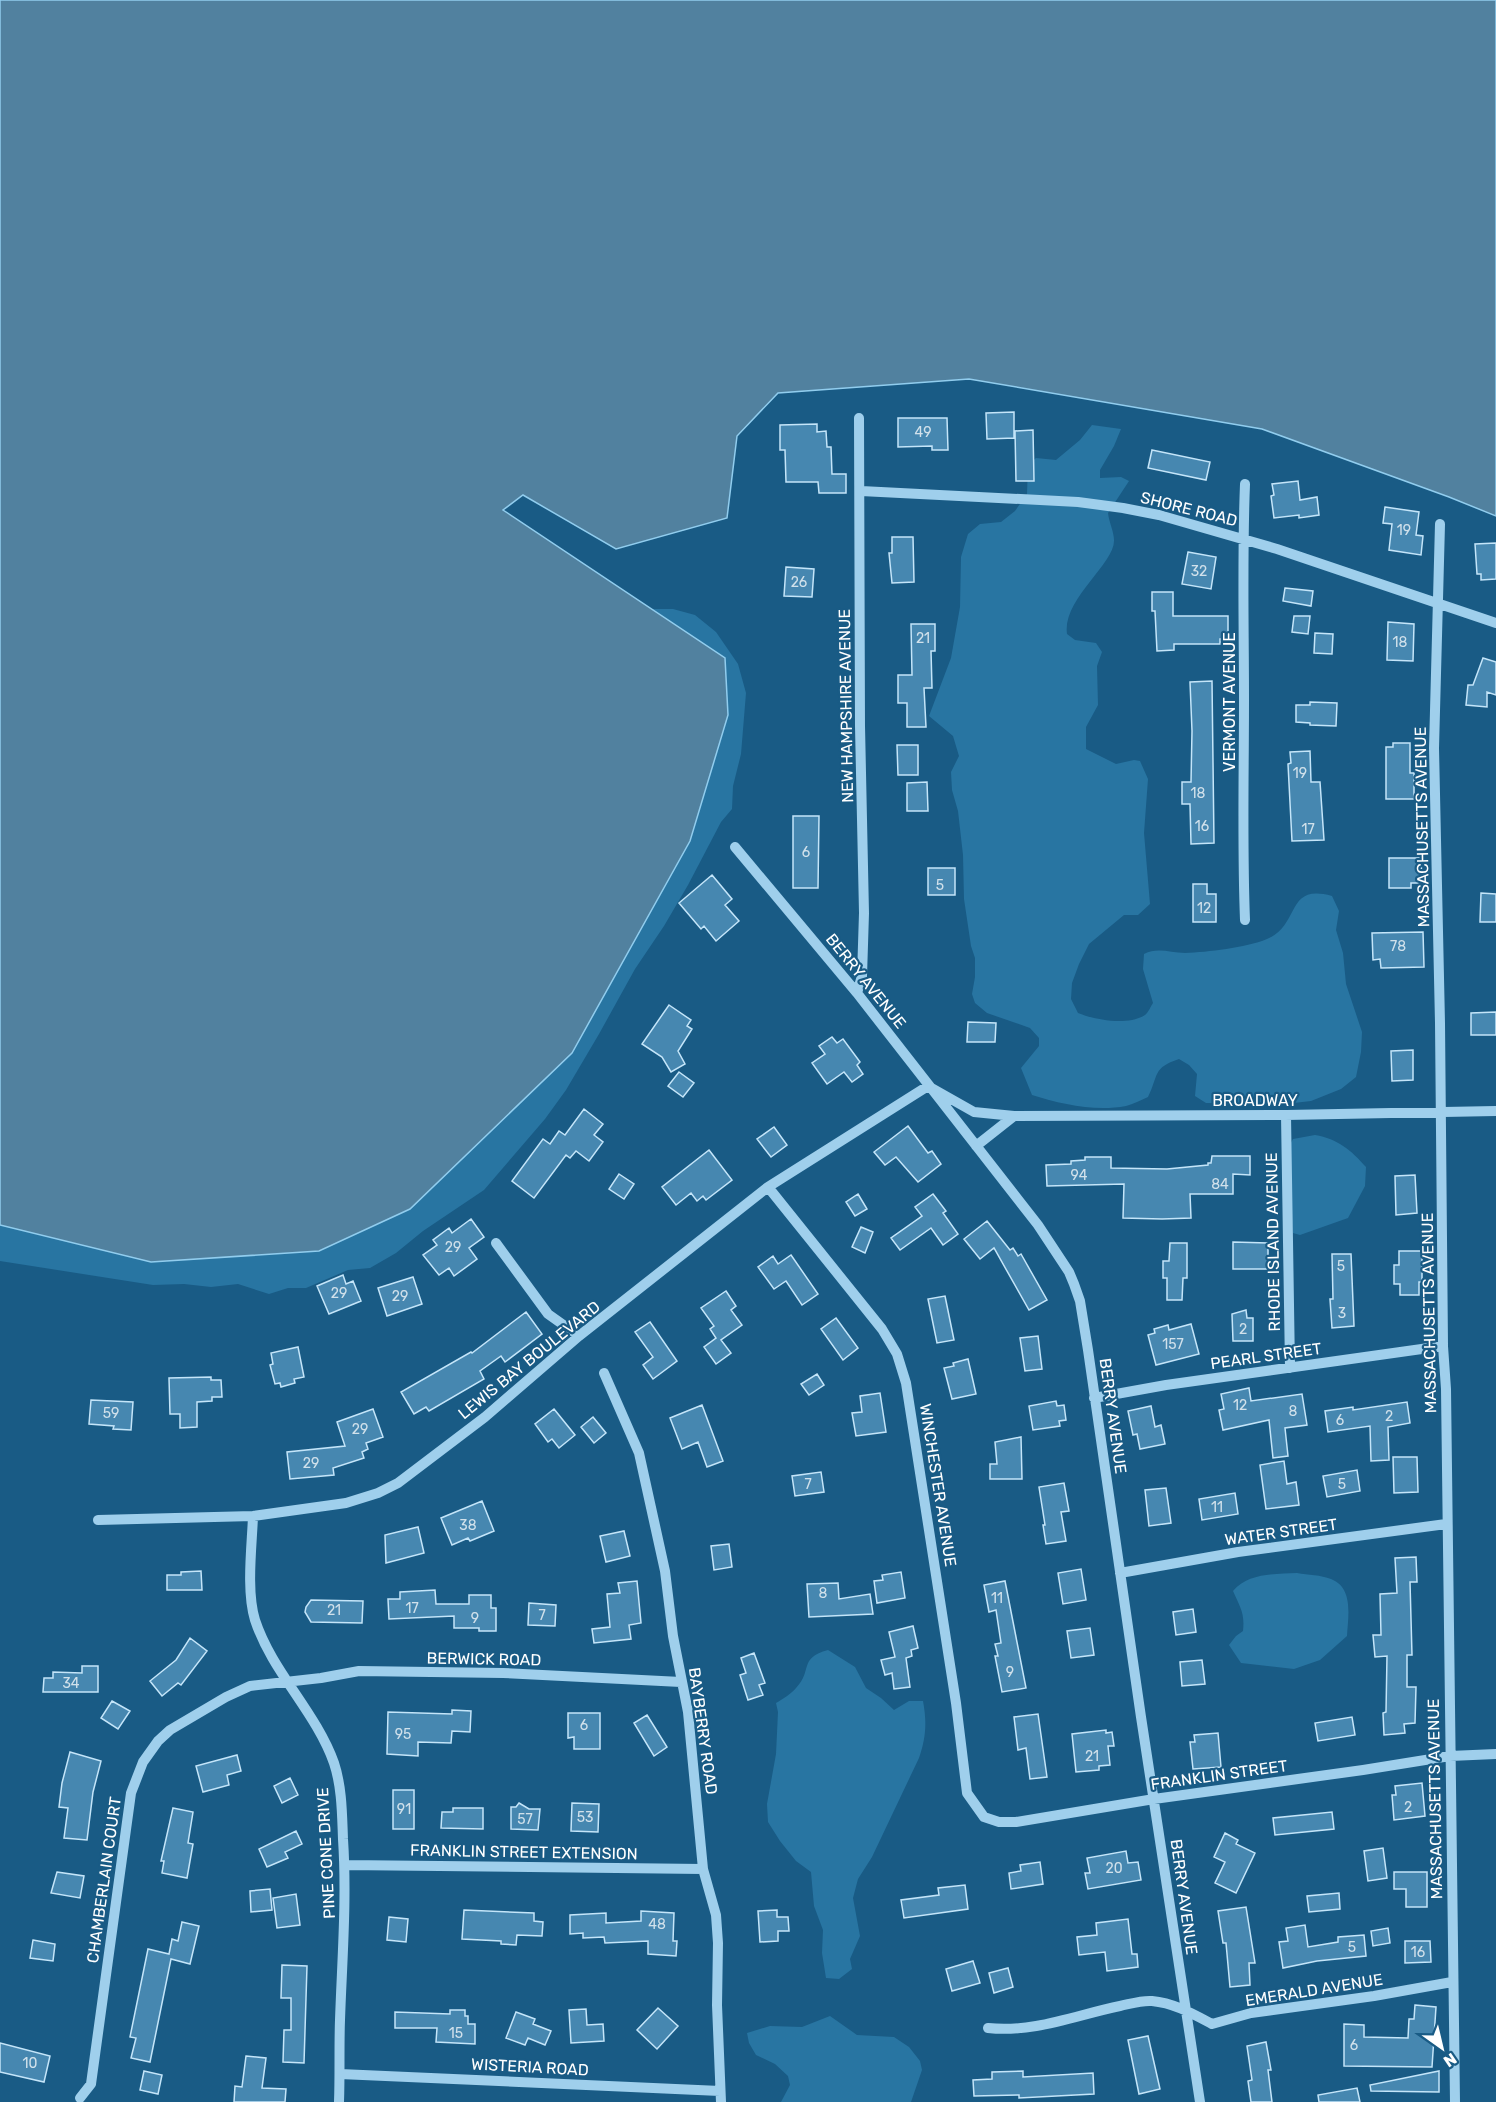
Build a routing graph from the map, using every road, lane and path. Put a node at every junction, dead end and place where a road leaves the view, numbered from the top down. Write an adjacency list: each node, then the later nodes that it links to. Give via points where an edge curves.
1 (859, 418): 3 (street, NEW HAMPSHIRE AVENUE)
2 (1245, 484): 5 (street, VERMONT AVENUE)
3 (861, 491): 5 (street, SHORE ROAD, via 1078,502 1159,515); 10 (street, NEW HAMPSHIRE AVENUE, via 864,924 862,976)
4 (1440, 524): 6 (street, MASSACHUSETTS AVENUE)
5 (1245, 538): 6 (street, SHORE ROAD); 9 (street, VERMONT AVENUE)
6 (1439, 603): 7 (street, SHORE ROAD); 13 (street, MASSACHUSETTS AVENUE, via 1434,748)
7 (1496, 623)
8 (735, 846): 10 (street, BERRY AVENUE)
9 (1245, 920)
10 (857, 993): 11 (street, BERRY AVENUE)
11 (928, 1086): 15 (street, BROADWAY, via 974,1112); 16 (street, BERRY AVENUE); 17 (street, LEWIS BAY BOULEVARD)
12 (1496, 1112): 13 (street, BROADWAY)
13 (1441, 1114): 14 (street, BROADWAY); 20 (street, MASSACHUSETTS AVENUE)
14 (1286, 1115): 15 (street, BROADWAY); 21 (street, RHODE ISLAND AVENUE)
15 (1014, 1116): 16 (street)
16 (976, 1146): 23 (street, BERRY AVENUE, via 1069,1272 1080,1301)
17 (768, 1187): 19 (street, LEWIS BAY BOULEVARD); 33 (street, WINCHESTER AVENUE, via 855,1294 897,1354 906,1383 938,1580 966,1794 984,1817)
18 (496, 1243): 19 (street, via 548,1314)
19 (579, 1336): 24 (street, LEWIS BAY BOULEVARD, via 485,1417 388,1488 346,1503)
20 (1443, 1346): 21 (street, PEARL STREET); 26 (street, MASSACHUSETTS AVENUE)
21 (1290, 1368): 23 (street, PEARL STREET)
22 (604, 1373): 28 (street, BAYBERRY ROAD, via 639,1453 665,1571)
23 (1094, 1398): 27 (street, BERRY AVENUE)
24 (253, 1515): 25 (street, LEWIS BAY BOULEVARD); 29 (street, PINE CONE DRIVE, via 254,1617)
25 (98, 1520)
26 (1446, 1524): 27 (street, WATER STREET); 31 (street, MASSACHUSETTS AVENUE)
27 (1120, 1572): 32 (street, BERRY AVENUE)
28 (681, 1682): 29 (street, BERWICK ROAD, via 359,1671); 35 (street, BAYBERRY ROAD, via 692,1745)
29 (287, 1683): 34 (street, PINE CONE DRIVE, via 334,1762 341,1797); 41 (street, CHAMBERLAIN COURT, via 250,1686 203,1709 170,1730 143,1762 130,1793 91,2084)
30 (1496, 1754): 31 (street, FRANKLIN STREET)
31 (1450, 1756): 32 (street, FRANKLIN STREET); 36 (street, MASSACHUSETTS AVENUE)
32 (1154, 1799): 33 (street, FRANKLIN STREET, via 1016,1822); 37 (street, BERRY AVENUE)
33 (993, 1820)
34 (345, 1865): 35 (street, FRANKLIN STREET EXTENSION); 39 (street, PINE CONE DRIVE)
35 (703, 1869): 40 (street, BAYBERRY ROAD, via 716,1915)
36 (1452, 1982): 37 (street, EMERALD AVENUE, via 1251,2013 1212,2024); 44 (street, MASSACHUSETTS AVENUE)
37 (1185, 2009): 38 (street, EMERALD AVENUE, via 1151,2000 1036,2027); 43 (street, BERRY AVENUE)
38 (988, 2028)
39 (340, 2074): 40 (street, WISTERIA ROAD); 42 (street, PINE CONE DRIVE)
40 (720, 2096)
41 (80, 2098)
42 (339, 2102)
43 (1200, 2102)
44 (1455, 2102)

